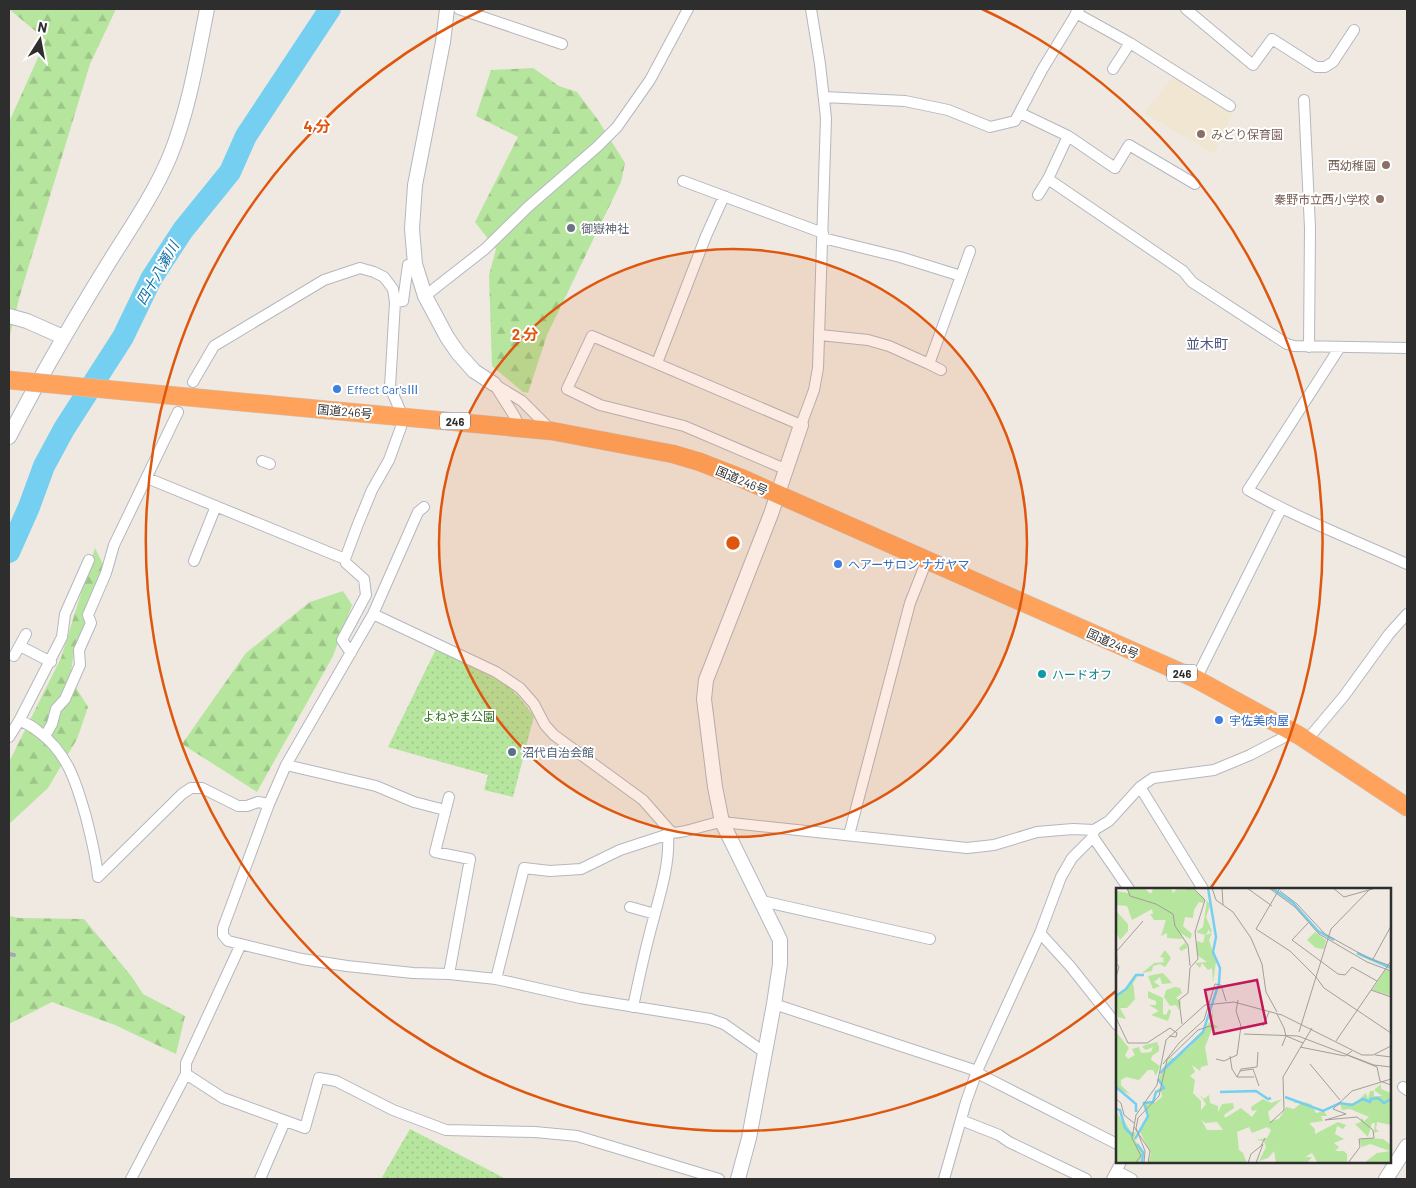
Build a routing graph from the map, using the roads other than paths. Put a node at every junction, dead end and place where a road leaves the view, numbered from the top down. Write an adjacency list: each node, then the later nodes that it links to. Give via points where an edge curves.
1 (206, 9): 30 (street, via 192,86 169,157 150,196)
2 (448, 9): 24 (street, via 415,185 412,229)
3 (459, 9): 10 (street)
4 (688, 9): 26 (street, via 650,80 617,127 485,248)
5 (811, 9): 12 (street)
6 (1186, 9): 8 (street, via 1253,65 1272,39 1316,67 1325,67 1333,62)
7 (1077, 11): 9 (street); 15 (street)
8 (1354, 30)
9 (1130, 43): 11 (street); 14 (street)
10 (562, 44)
11 (1113, 69)
12 (824, 96): 15 (street, via 905,101 948,110 990,127 1015,121); 22 (street)
13 (1304, 100): 31 (street, via 1310,228)
14 (1230, 106)
15 (1020, 113): 16 (street)
16 (1068, 136): 17 (street); 19 (street, via 1115,168 1129,145)
17 (1048, 179): 21 (street); 31 (street, via 1183,271 1192,282 1287,344)
18 (683, 181): 20 (street)
19 (1195, 184)
20 (724, 196): 22 (street); 34 (street)
21 (1038, 196)
22 (823, 235): 25 (street); 29 (street)
23 (970, 251): 25 (street)
24 (415, 264): 26 (street); 27 (street, via 408,265 403,301)
25 (961, 276): 35 (street)
26 (425, 296): 39 (street, via 458,353 474,371)
27 (395, 302): 38 (street, via 393,289 384,277 374,272 360,268 324,280 214,346); 41 (street, via 390,388)
28 (9, 316): 30 (street)
29 (820, 335): 35 (street, via 868,340); 42 (street, via 814,390)
30 (63, 337): 45 (street)
31 (1309, 346): 32 (street)
32 (1340, 347): 33 (street); 51 (street, via 1248,490)
33 (1407, 348)
34 (657, 363): 42 (street); 46 (street, via 592,336 568,389 600,404 684,426)
35 (929, 364): 36 (street)
36 (941, 370)
37 (9, 380): 41 (highway, 国道246号 / 246, bridge)
38 (192, 382)
39 (494, 384): 43 (street); 44 (street, via 522,401)
40 (178, 412): 47 (street)
41 (403, 416): 43 (highway, 国道246号 / 246); 52 (street, via 389,460 372,490)
42 (801, 425): 46 (street)
43 (519, 426): 44 (highway, 国道246号 / 246)
44 (552, 431): 48 (highway, 国道246号 / 246, via 673,454)
45 (9, 437)
46 (785, 470): 48 (street)
47 (147, 478): 49 (street); 66 (street, via 114,545 88,615 91,622 79,650 80,665)
48 (777, 495): 54 (highway, 国道246号 / 246); 75 (street, via 706,680 704,698)
49 (216, 506): 52 (street); 55 (street)
50 (424, 507): 57 (street, via 418,512)
51 (1280, 508): 56 (street); 64 (street)
52 (345, 559): 61 (street, via 364,579 366,595 342,640)
53 (89, 560): 63 (street, via 65,614 62,637)
54 (927, 560): 64 (highway, 国道246号 / 246); 78 (street, via 910,603)
55 (194, 561)
56 (1407, 564)
57 (373, 614): 61 (street); 76 (street, via 496,672 520,688 554,734 643,800)
58 (1407, 614): 67 (street, via 1344,696)
59 (26, 634): 60 (street)
60 (20, 646): 62 (street); 63 (street)
61 (352, 652): 69 (street)
62 (14, 656)
63 (51, 662): 65 (street)
64 (1196, 680): 67 (highway, 国道246号 / 246)
65 (20, 721): 66 (street); 68 (street)
66 (45, 736): 72 (street, via 59,751 78,787 98,877 191,788 202,788 238,806 258,802)
67 (1301, 736): 70 (street, via 1214,770 1154,778); 73 (highway, 国道246号 / 246)
68 (9, 737)
69 (286, 765): 72 (street); 74 (street, via 376,786 414,802)
70 (1140, 787): 77 (street); 80 (street)
71 (448, 797): 74 (street)
72 (269, 804): 86 (street, via 223,928 223,935 228,941)
73 (1407, 807)
74 (445, 810): 87 (street, via 435,852 470,860)
75 (722, 822): 76 (street); 78 (street); 81 (street)
76 (670, 834): 83 (street); 88 (street, via 620,850 581,869 550,871 524,868)
77 (1094, 834): 78 (street, via 1072,829 1037,832 994,845 967,848); 79 (street); 84 (street, via 1061,876)
78 (849, 835)
79 (1128, 888)
80 (1202, 888)
81 (762, 901): 85 (street); 89 (street, via 780,940)
82 (630, 907): 83 (street)
83 (655, 914): 90 (street)
84 (1040, 933): 91 (street); 93 (street)
85 (930, 939)
86 (241, 944): 87 (street, via 347,966); 94 (street, via 186,1063)
87 (449, 974): 88 (street)
88 (496, 979): 90 (street)
89 (774, 1004): 92 (street); 93 (street)
90 (633, 1007): 92 (street, via 710,1019 724,1024)
91 (1116, 1024)
92 (764, 1052): 103 (street, via 749,1138)
93 (977, 1071): 95 (street); 97 (street)
94 (186, 1074): 96 (street, via 223,1098); 100 (street)
95 (961, 1120): 104 (street); 105 (street, via 999,1134 1009,1142)
96 (285, 1121): 101 (street); 102 (street, via 304,1128 319,1078 336,1081 393,1110 446,1130 577,1136)
97 (1116, 1143)
98 (1407, 1146): 107 (street)
99 (1117, 1171): 106 (street)
100 (131, 1179)
101 (260, 1179)
102 (719, 1179)
103 (738, 1179)
104 (944, 1179)
105 (1086, 1179)
106 (1132, 1179)
107 (1386, 1179)

